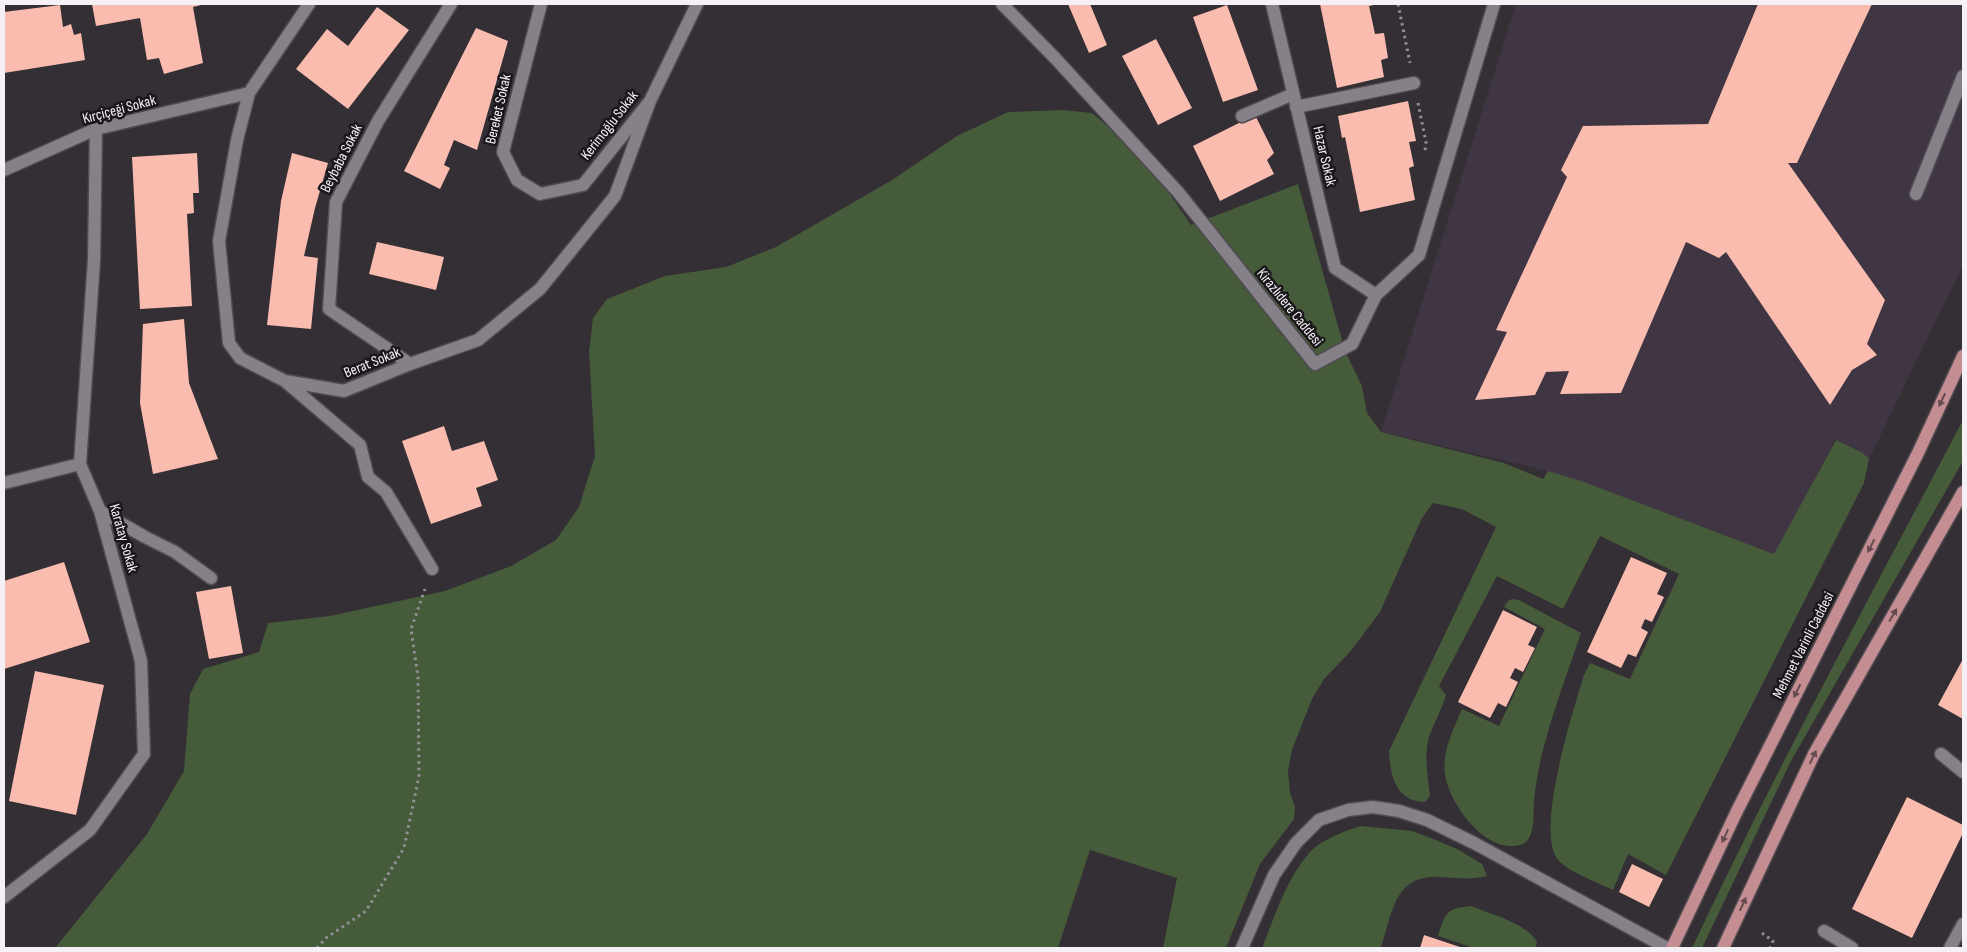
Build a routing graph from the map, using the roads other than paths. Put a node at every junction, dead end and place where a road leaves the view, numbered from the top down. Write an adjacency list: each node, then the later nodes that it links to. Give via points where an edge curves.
1 (309, 4): 10 (street, Berat Sokak)
2 (451, 4): 20 (street, Beybaba Sokak, via 378,122 336,202 328,309)
3 (541, 4): 16 (street, Bereket Sokak, via 503,152 517,180 540,194)
4 (697, 4): 11 (street, Kerimoğlu Sokak)
5 (1002, 4): 18 (street, Kirazlıdere Caddesi, via 1178,192 1315,364 1352,344)
6 (1272, 4): 12 (street, Hazar Sokak)
7 (1494, 4): 18 (street, Kirazlıdere Caddesi, via 1419,255)
8 (1963, 76): 17 (street)
9 (1414, 83): 12 (street)
10 (248, 93): 14 (street, Kırçiçeği Sokak); 21 (street, Berat Sokak, via 219,241 229,344 240,358)
11 (650, 101): 16 (street, Kerimoğlu Sokak); 20 (street, Berat Sokak, via 615,196 540,289 478,340)
12 (1295, 101): 13 (street); 18 (street, Hazar Sokak, via 1335,268)
13 (1242, 116)
14 (96, 130): 15 (street, Kırçiçeği Sokak); 22 (street, Karatay Sokak, via 94,260)
15 (4, 170)
16 (583, 184)
17 (1916, 194)
18 (1376, 295)
19 (1963, 356): 35 (main road, Mehmet Varinli Caddesi, one-way to 35, via 1918,453 1736,812)
20 (410, 364): 21 (street, Berat Sokak, via 344,391)
21 (284, 381): 26 (street, via 360,445 368,477 386,492)
22 (80, 464): 23 (street); 25 (street, Karatay Sokak)
23 (4, 483)
24 (1963, 492): 36 (main road, one-way to 24, via 1814,754)
25 (100, 511): 27 (street, via 175,552); 30 (street, Karatay Sokak, via 142,661 144,754 90,830)
26 (432, 569)
27 (211, 578)
28 (1941, 754): 29 (street)
29 (1963, 772)
30 (4, 897)
31 (1963, 924): 38 (street)
32 (1824, 930): 37 (street)
33 (1242, 948): 34 (street, via 1274,875 1296,842 1319,820 1348,810 1372,807 1399,811 1434,824)
34 (1667, 948)
35 (1672, 948)
36 (1723, 948)
37 (1852, 948)
38 (1950, 948)

